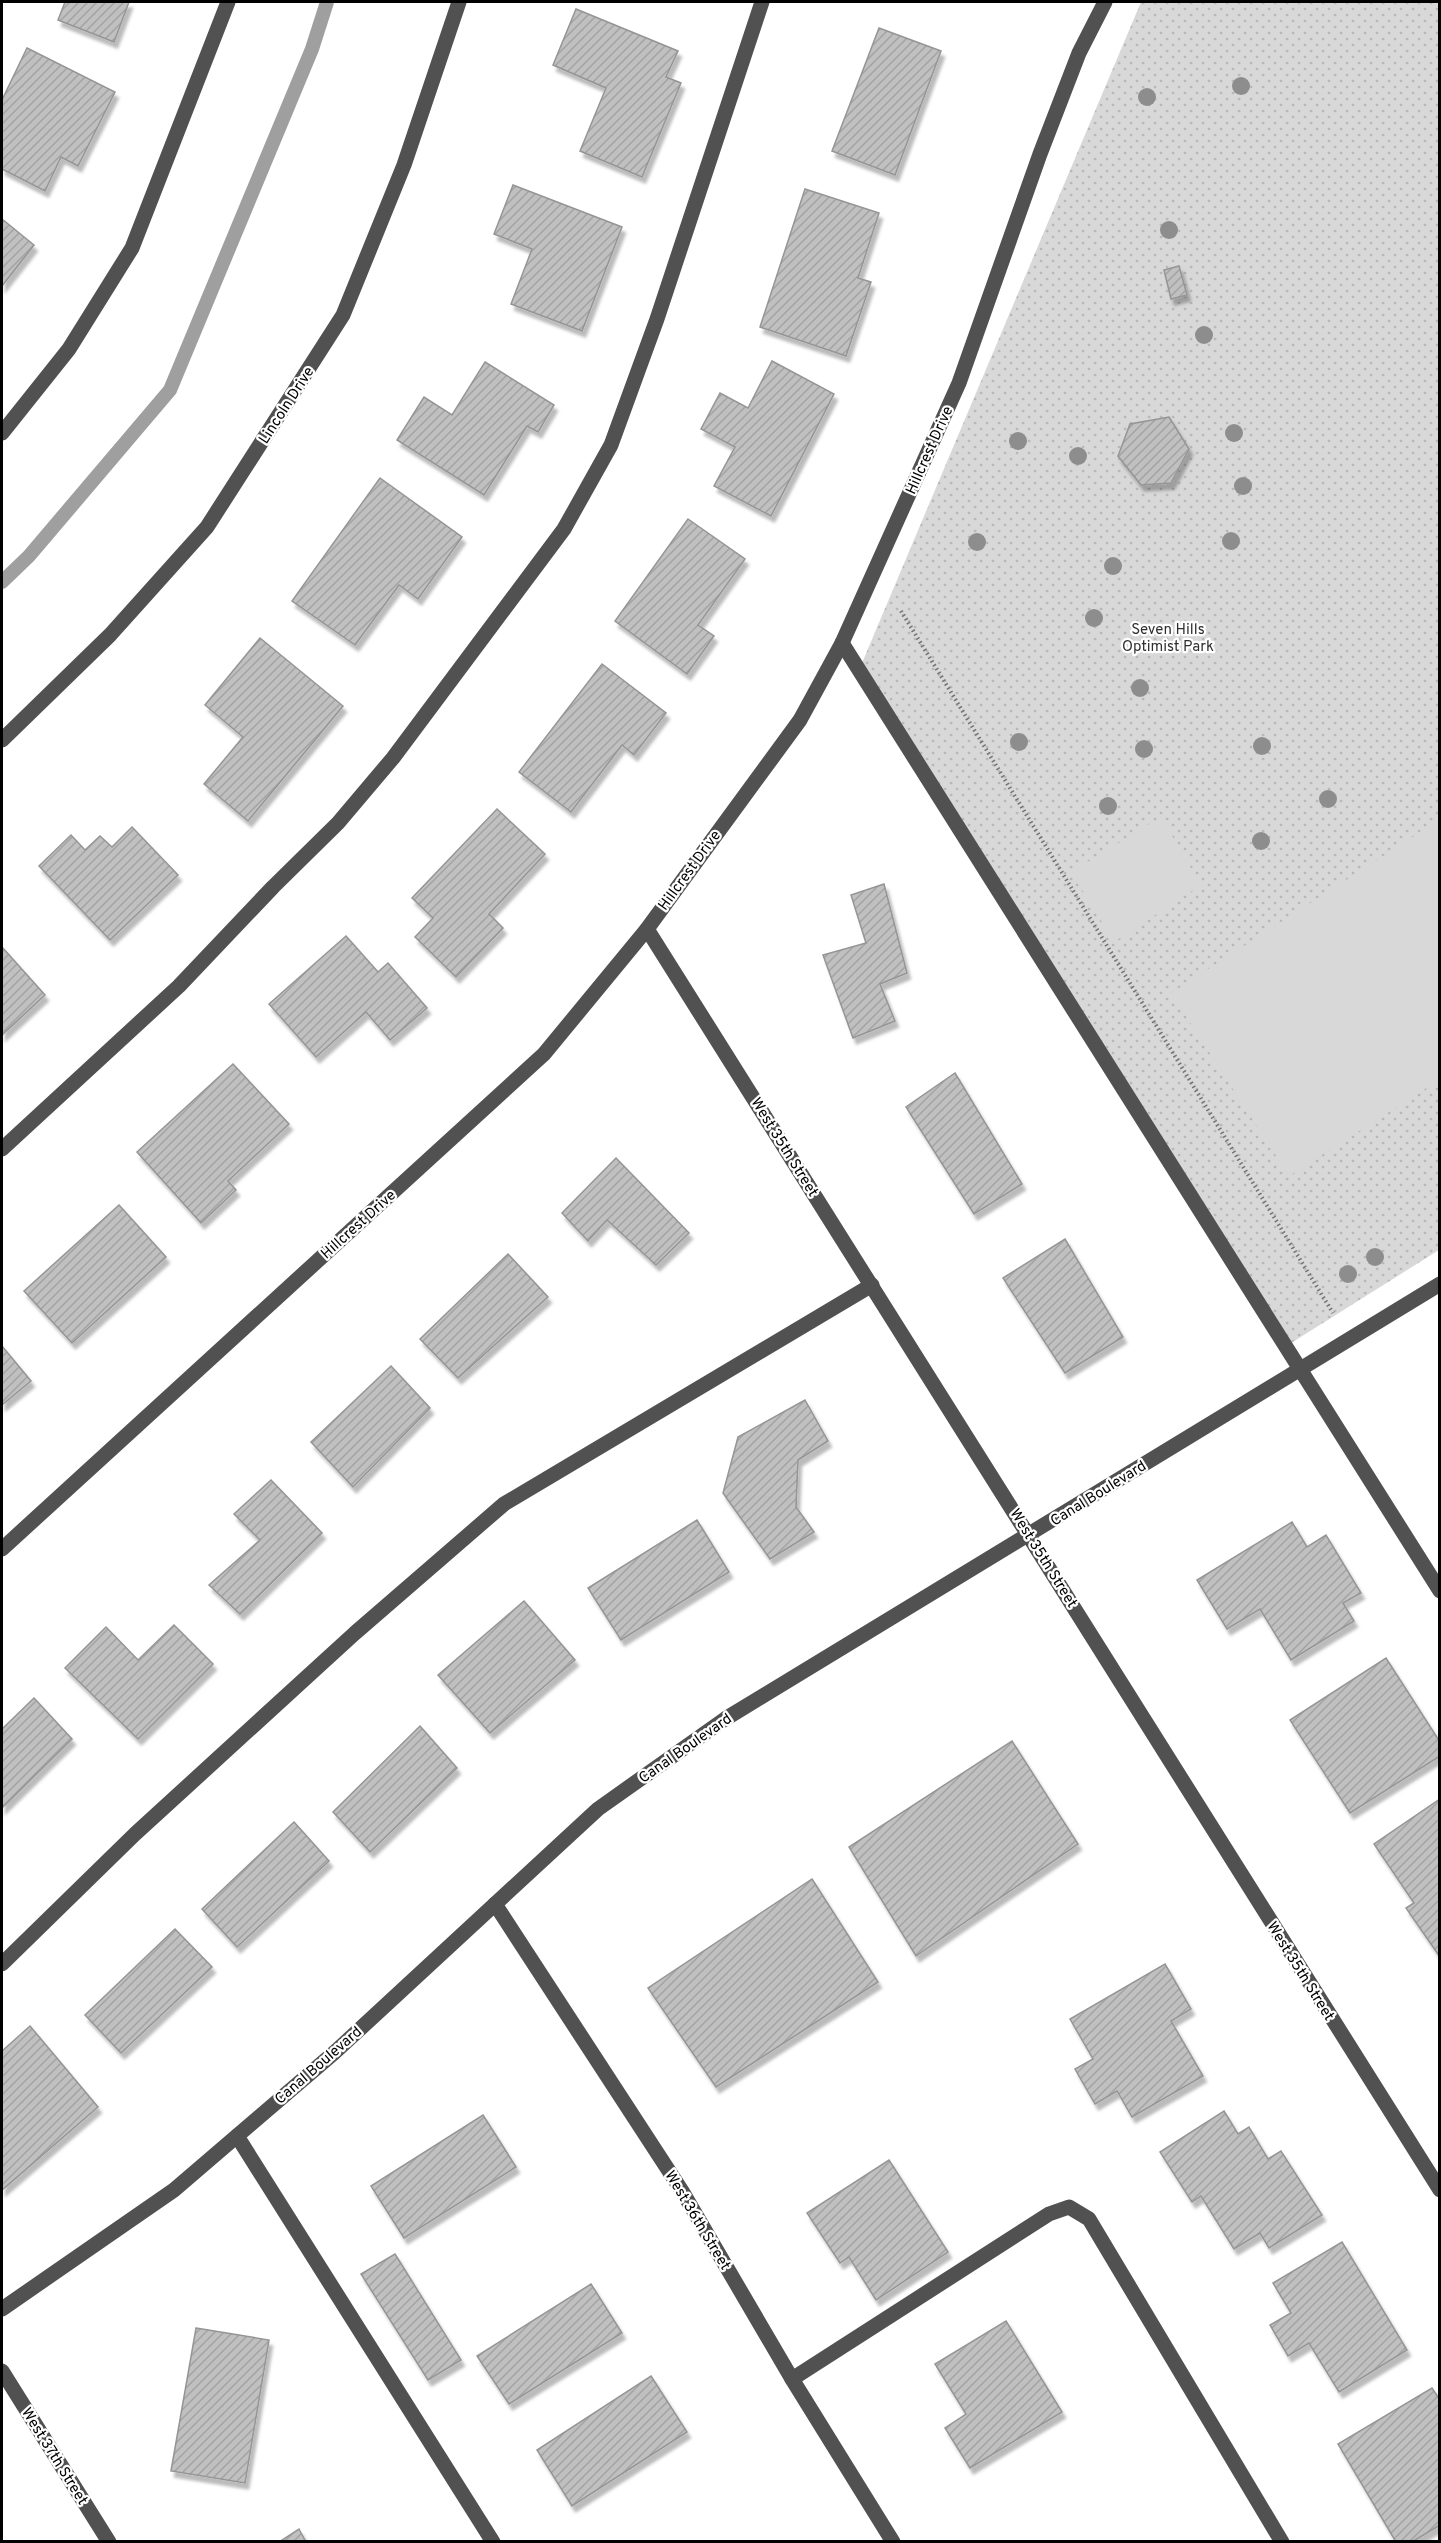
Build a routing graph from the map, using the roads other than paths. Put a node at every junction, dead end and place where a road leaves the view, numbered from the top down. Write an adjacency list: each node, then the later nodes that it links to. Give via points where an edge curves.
1 (228, 2): 5 (street, via 132,248 69,349)
2 (459, 2): 7 (street, Lincoln Drive, via 404,165 344,315 207,527 110,635)
3 (762, 2): 9 (street, via 657,318 610,445 564,529 393,758 338,823 179,986)
4 (1105, 2): 6 (street, Hillcrest Drive, via 1079,53 1036,163 963,373)
5 (2, 433)
6 (842, 643): 8 (street, Hillcrest Drive, via 800,720); 12 (street)
7 (2, 740)
8 (647, 929): 11 (street, West 35th Street); 14 (street, Hillcrest Drive, via 544,1054)
9 (2, 1149)
10 (1440, 1284): 12 (street, Canal Boulevard)
11 (872, 1286): 13 (street, West 35th Street); 17 (street, via 504,1504 135,1834)
12 (1300, 1369): 13 (street, Canal Boulevard); 15 (street)
13 (1030, 1535): 16 (street, Canal Boulevard, via 725,1719 598,1809); 19 (street, West 35th Street)
14 (2, 1549)
15 (1440, 1591)
16 (495, 1904): 18 (street, Canal Boulevard); 22 (street, West 36th Street, via 682,2191)
17 (2, 1964)
18 (237, 2136): 20 (street, Canal Boulevard, via 174,2190); 24 (street)
19 (1440, 2190)
20 (2, 2309)
21 (2, 2371): 23 (street, West 37th Street)
22 (792, 2379): 25 (street, West 36th Street); 26 (street, via 1049,2214 1069,2207 1089,2219)
23 (109, 2541)
24 (493, 2541)
25 (893, 2541)
26 (1282, 2541)

